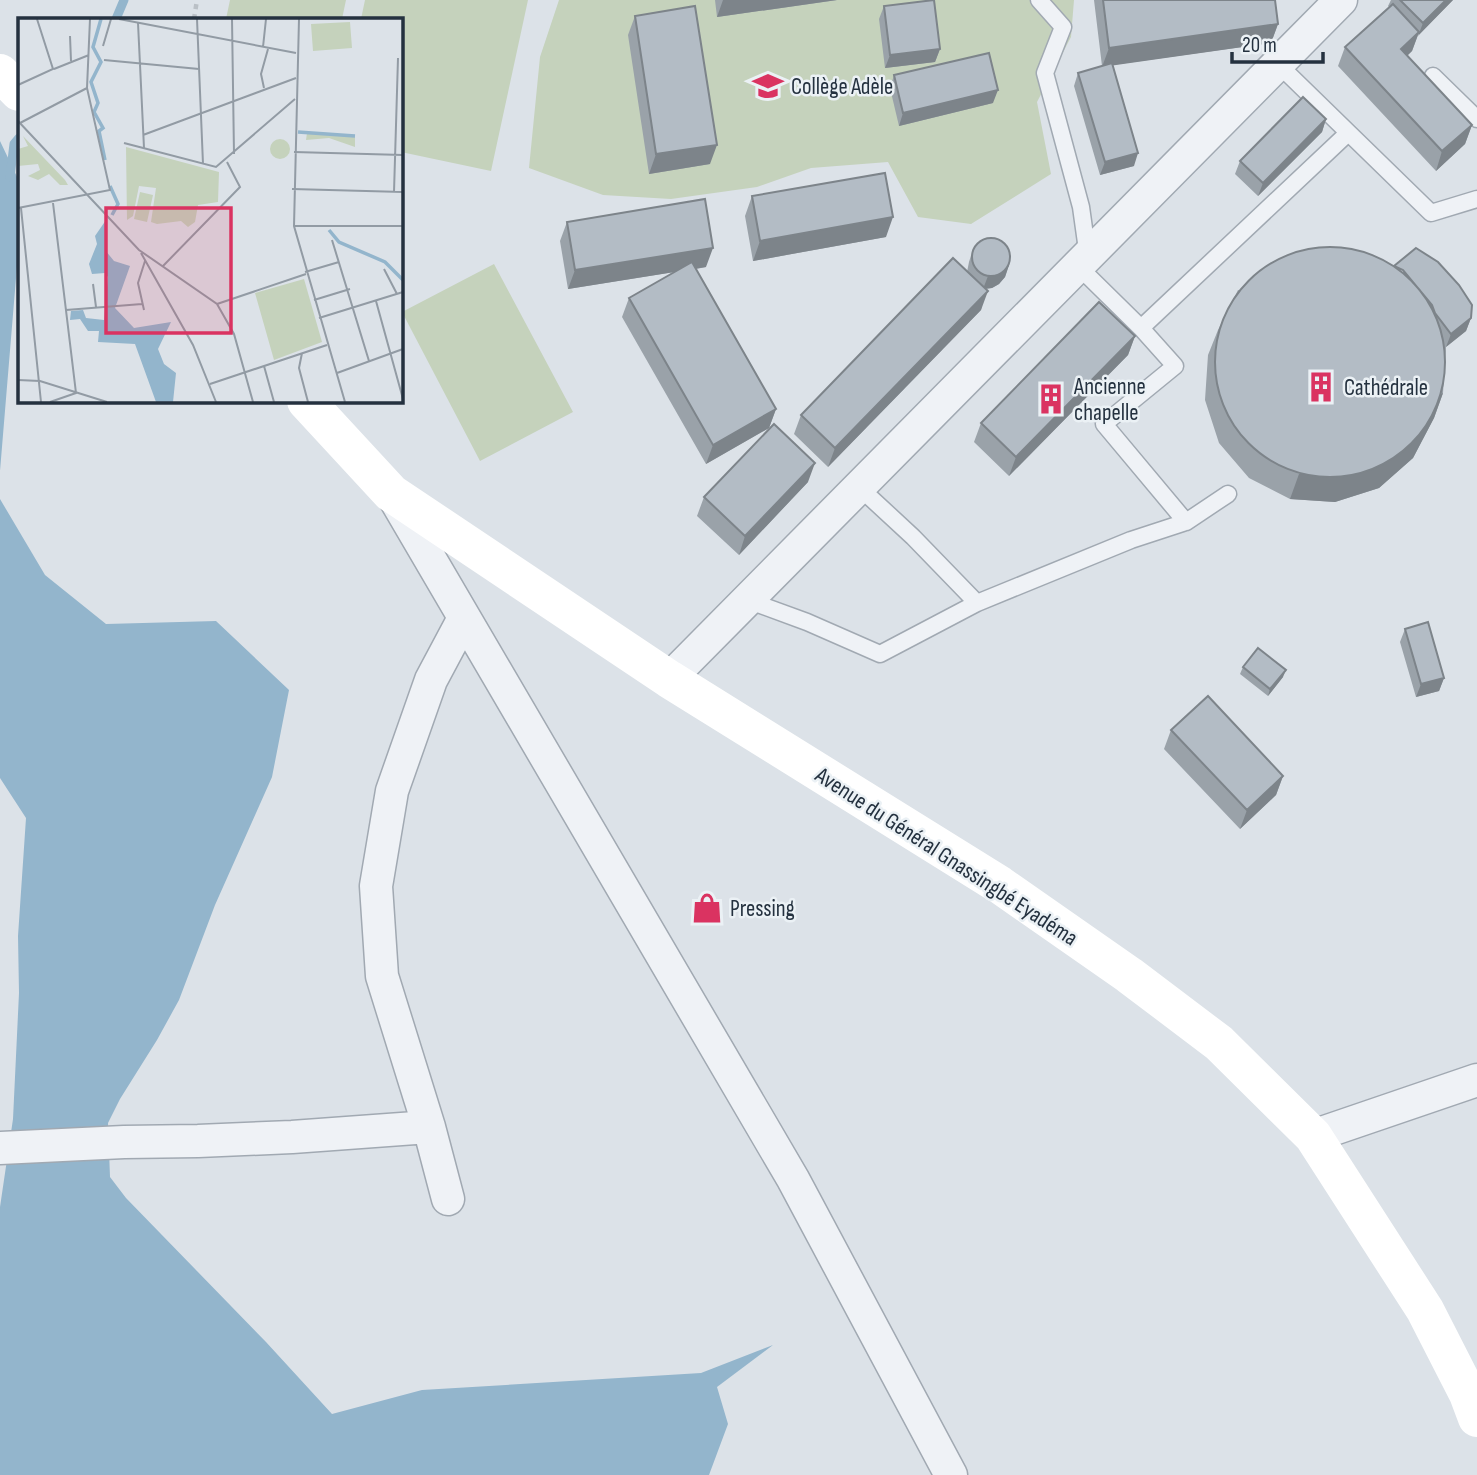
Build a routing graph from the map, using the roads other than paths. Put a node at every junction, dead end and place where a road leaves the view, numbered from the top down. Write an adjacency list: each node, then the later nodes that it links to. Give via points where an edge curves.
1 (1039, 0): 8 (lane, via 1063,27 1045,73 1081,207)
2 (1341, 0): 3 (street)
3 (1278, 64): 6 (lane); 8 (street)
4 (1433, 76): 5 (lane)
5 (1477, 119)
6 (1348, 133): 7 (lane, via 1431,213); 9 (lane)
7 (1477, 199)
8 (1083, 262): 9 (lane); 11 (street)
9 (1141, 328): 14 (lane, via 1175,366 1104,424)
10 (307, 402): 12 (main road, Avenue du Général Gnassingbé Eyadéma)
11 (859, 487): 15 (street); 16 (lane)
12 (391, 493): 17 (street); 18 (main road, Avenue du Général Gnassingbé Eyadéma)
13 (1228, 494): 14 (lane)
14 (1186, 522): 16 (lane)
15 (747, 600): 16 (lane, via 880,654); 18 (street)
16 (977, 603)
17 (464, 618): 20 (street, via 431,680 393,791 376,886 382,976); 25 (street, via 793,1179)
18 (669, 679): 21 (main road, Avenue du Général Gnassingbé Eyadéma, via 1000,885 1129,975 1219,1043)
19 (1477, 1080): 21 (street)
20 (429, 1127): 22 (street, via 279,1138); 23 (street)
21 (1313, 1136): 24 (main road, Avenue du Général Gnassingbé Eyadéma, via 1425,1310)
22 (0, 1148)
23 (448, 1199)
24 (1477, 1418)
25 (951, 1475)

